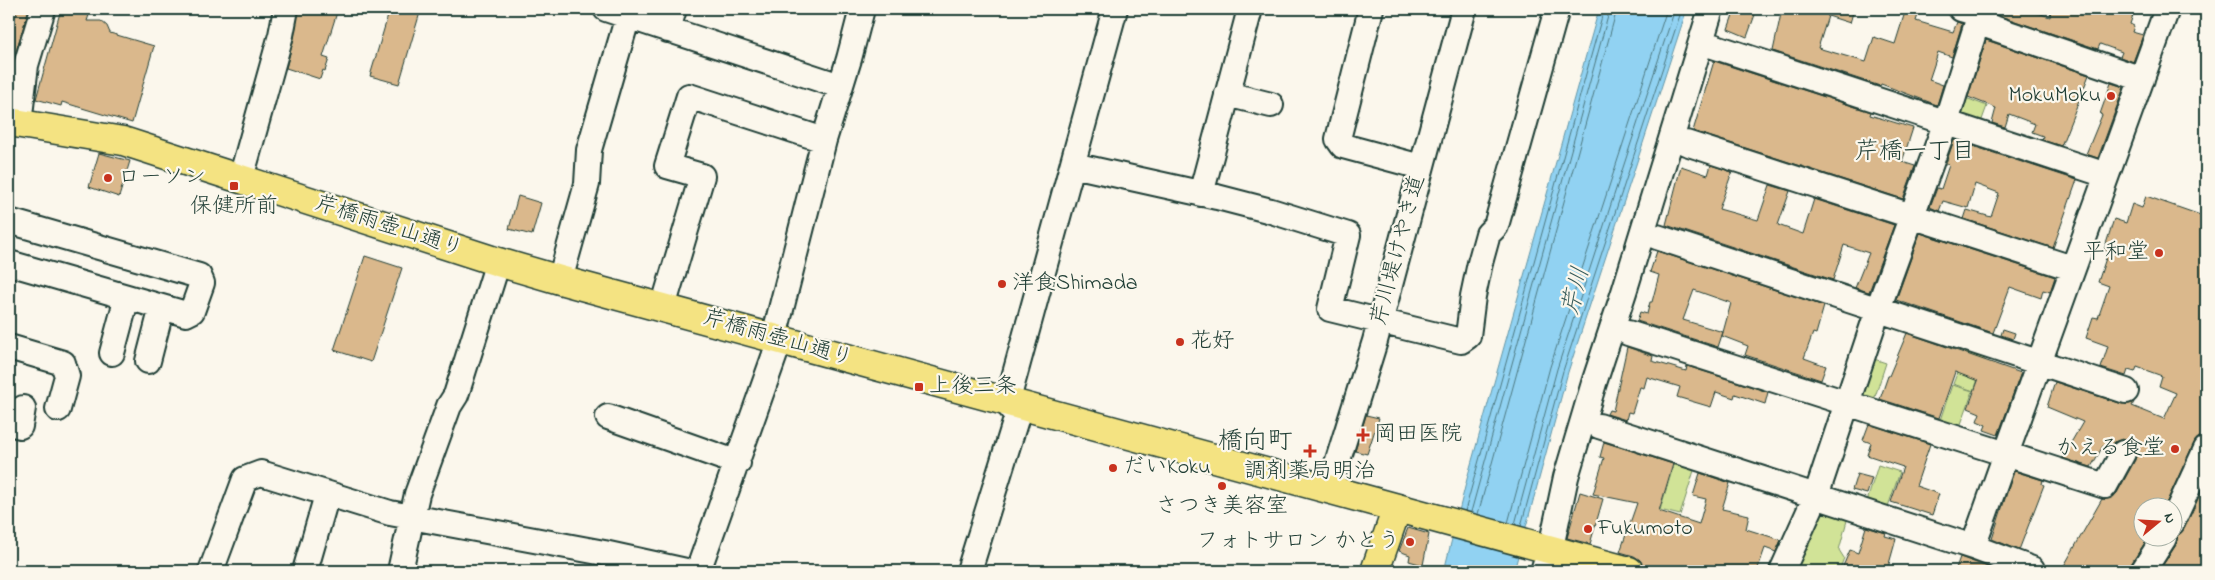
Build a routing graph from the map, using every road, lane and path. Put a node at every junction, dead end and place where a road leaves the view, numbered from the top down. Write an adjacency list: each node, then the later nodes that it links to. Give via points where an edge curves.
1 (43, 9): 19 (street, via 26,65)
2 (286, 9): 26 (street)
3 (862, 9): 16 (street)
4 (1115, 9): 23 (street)
5 (1250, 9): 17 (street)
6 (1371, 9): 24 (street, via 1338,139 1343,146)
7 (1464, 9): 24 (street, 芹川堤けやき道)
8 (1557, 9): 39 (street, via 1496,226 1488,234 1480,263 1468,336 1461,341)
9 (1711, 9): 64 (street)
10 (2167, 9): 15 (street)
11 (617, 12): 13 (street); 34 (street, via 589,150 587,184)
12 (1977, 14): 15 (street); 20 (street)
13 (671, 19): 16 (street)
14 (1713, 46): 20 (street)
15 (2142, 79): 25 (street)
16 (840, 86): 21 (street)
17 (1227, 94): 18 (street); 27 (street)
18 (1271, 105)
19 (14, 122): 26 (main road, 芹橋雨壺山通り, via 123,141)
20 (1946, 122): 25 (street); 28 (street)
21 (824, 140): 37 (street, via 689,96 667,166 702,176); 41 (street, via 776,329)
22 (1686, 143): 28 (street)
23 (1073, 165): 27 (street); 48 (street)
24 (1421, 167): 39 (street, 芹川堤けやき道)
25 (2106, 175): 33 (street)
26 (241, 178): 31 (main road, 芹橋雨壺山通り)
27 (1201, 194): 39 (street, via 1348,235 1330,309)
28 (1912, 216): 33 (street); 38 (street)
29 (9, 221): 36 (street, via 199,276 202,284 192,311 186,314)
30 (1657, 237): 38 (street)
31 (498, 262): 34 (main road, 芹橋雨壺山通り); 61 (street, via 456,396 417,494)
32 (9, 263): 35 (street)
33 (2072, 268): 44 (street)
34 (560, 280): 37 (main road, 芹橋雨壺山通り)
35 (127, 297): 36 (street); 43 (street)
36 (162, 307): 45 (street)
37 (663, 307): 41 (main road, 芹橋雨壺山通り)
38 (1878, 309): 44 (street); 47 (street)
39 (1380, 321): 56 (street, 芹川堤けやき道)
40 (1628, 332): 47 (street)
41 (780, 340): 48 (main road, 芹橋雨壺山通り); 55 (street)
42 (9, 348): 49 (street, via 64,363 67,376)
43 (112, 353)
44 (2039, 361): 46 (street); 54 (street)
45 (148, 362)
46 (2126, 391)
47 (1846, 402): 54 (street); 58 (street)
48 (1007, 403): 56 (main road, 芹橋雨壺山通り); 71 (street, via 1017,416)
49 (58, 410)
50 (608, 417): 55 (street)
51 (1598, 426): 58 (street)
52 (2206, 449): 59 (street)
53 (2123, 453): 54 (street, via 2104,486)
54 (2006, 454): 62 (street)
55 (738, 463): 70 (street)
56 (1330, 489): 60 (main road, 芹橋雨壺山通り)
57 (327, 495): 61 (street); 66 (street, via 261,473 245,479); 67 (street)
58 (1816, 496): 62 (street); 74 (street)
59 (2182, 501)
60 (1397, 508): 64 (main road, 芹橋雨壺山通り); 72 (main road)
61 (412, 516): 68 (street); 69 (street)
62 (1973, 547): 65 (street)
63 (2158, 548): 75 (street)
64 (1542, 556): 73 (main road, 芹橋雨壺山通り)
65 (2032, 569)
66 (211, 571)
67 (304, 571)
68 (400, 571)
69 (686, 571)
70 (698, 571)
71 (969, 571)
72 (1376, 571)
73 (1629, 571)
74 (1782, 571)
75 (2143, 571)

